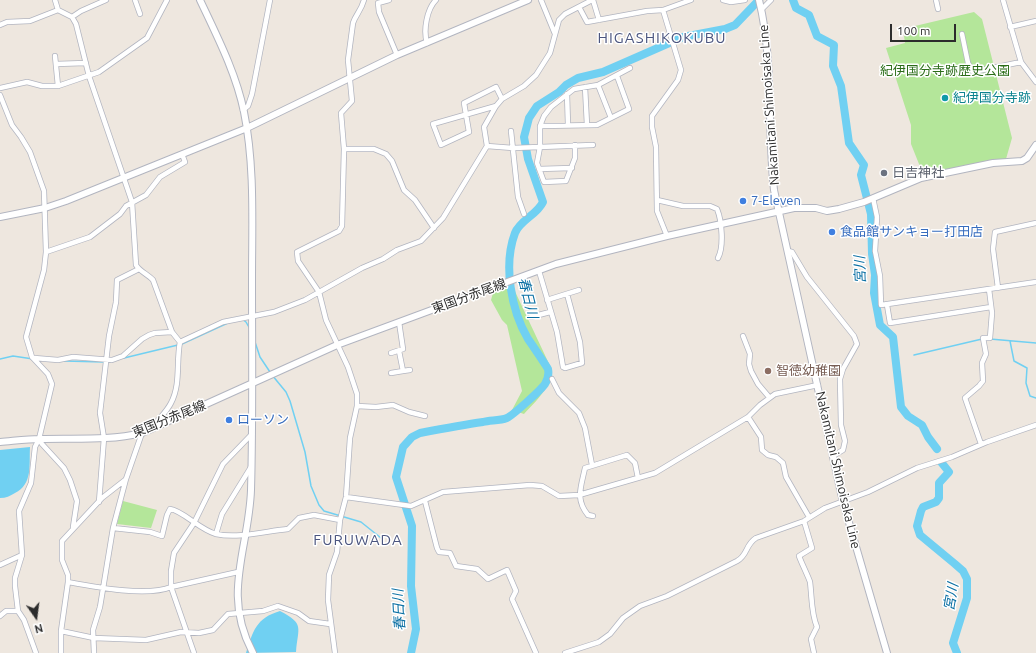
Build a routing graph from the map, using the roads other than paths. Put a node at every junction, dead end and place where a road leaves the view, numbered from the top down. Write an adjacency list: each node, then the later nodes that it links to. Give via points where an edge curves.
1 (55, 0): 22 (street)
2 (106, 0): 25 (street)
3 (135, 0): 24 (street)
4 (167, 0): 39 (street, via 147,38 99,72)
5 (200, 0): 51 (street, via 227,58)
6 (270, 0): 51 (street, via 252,94)
7 (364, 0): 41 (street, via 361,11 353,23 348,60)
8 (389, 0): 33 (street, via 378,4 379,12)
9 (436, 0): 32 (street, via 430,5 427,18)
10 (528, 0): 32 (street)
11 (541, 0): 30 (street)
12 (592, 0): 20 (street); 26 (street)
13 (691, 0): 23 (street)
14 (723, 0): 15 (street)
15 (745, 0)
16 (771, 0): 19 (street)
17 (936, 0): 21 (street)
18 (1003, 0): 29 (street)
19 (761, 5): 74 (street, Nakamitani Shimoisaka Line, via 767,45 772,168)
20 (579, 7): 26 (street, via 587,22); 30 (street, via 559,20)
21 (938, 9)
22 (58, 10): 25 (street); 28 (street, via 30,21 7,22)
23 (663, 10): 26 (street); 70 (street, via 681,70 678,80 652,116 656,146)
24 (140, 14)
25 (72, 17): 37 (street)
26 (599, 20)
27 (1036, 21): 29 (street)
28 (0, 25)
29 (1010, 26): 35 (street)
30 (555, 34): 49 (street, via 550,53 536,75 524,86)
31 (962, 34): 35 (street, via 968,62 973,72)
32 (427, 43): 33 (street)
33 (397, 55): 41 (street)
34 (55, 56): 36 (street)
35 (1021, 62): 42 (street)
36 (56, 64): 37 (street); 44 (street)
37 (86, 64): 39 (street)
38 (630, 68): 40 (street)
39 (89, 76): 44 (street); 69 (street)
40 (617, 76): 43 (street); 53 (street, via 629,109)
41 (350, 77): 57 (street); 65 (street, via 352,101 341,114)
42 (1036, 82)
43 (598, 85): 45 (street); 53 (street)
44 (58, 86): 46 (street, via 42,86 27,82)
45 (585, 87): 47 (street, via 574,89); 55 (street)
46 (0, 88)
47 (567, 94): 54 (street); 56 (street, via 551,107)
48 (0, 95): 73 (street, via 12,125 30,152 44,191)
49 (502, 99): 50 (street); 52 (street, via 496,87 464,103)
50 (496, 106): 52 (street); 62 (street, via 484,127)
51 (244, 110): 57 (street)
52 (465, 114): 52 (street, via 470,132 441,145 433,124)
53 (611, 118): 55 (street, via 597,125)
54 (568, 125): 55 (street); 56 (street)
55 (587, 125)
56 (540, 126): 63 (street)
57 (247, 128): 66 (street); 96 (street, via 250,164)
58 (511, 131): 64 (street)
59 (575, 145): 60 (street); 63 (street); 67 (street)
60 (593, 145)
61 (1036, 145): 71 (street, 東国分赤尾線, via 1027,158 1018,161 921,178)
62 (487, 146): 64 (street); 79 (street, via 443,218)
63 (538, 147): 64 (street); 68 (street)
64 (513, 148): 75 (street, via 518,197)
65 (344, 149): 79 (street, via 374,149 386,154 392,161 404,190 415,200); 90 (street, via 341,229 297,252 296,255)
66 (182, 154): 69 (street); 72 (street, via 185,162 160,176 146,195)
67 (572, 168): 68 (street); 68 (street, via 566,181 544,182)
68 (539, 169)
69 (124, 178): 72 (street); 73 (street)
70 (656, 200): 77 (street, via 683,206 714,207); 80 (street, via 657,211)
71 (869, 200): 74 (street, 東国分赤尾線, via 839,210 794,208); 93 (street, via 877,217 875,251 880,276 881,305)
72 (132, 202): 82 (street, via 90,237); 84 (street, via 135,256)
73 (44, 208): 76 (street); 82 (street)
74 (779, 212): 77 (street, 東国分赤尾線); 81 (street, Nakamitani Shimoisaka Line)
75 (524, 214)
76 (0, 218)
77 (720, 223): 80 (street, 東国分赤尾線); 83 (street, via 721,250)
78 (1036, 223): 87 (street, via 995,232 993,249)
79 (434, 228): 90 (street, via 421,241 397,250)
80 (667, 236): 85 (street, 東国分赤尾線, via 599,252)
81 (788, 251): 112 (street, Nakamitani Shimoisaka Line); 125 (street, via 792,252 807,277 854,336 857,344 840,379 841,425 845,441 842,450)
82 (46, 252): 105 (street, via 44,270 26,337)
83 (718, 258)
84 (139, 269): 99 (street, via 153,280); 106 (street, via 117,280 116,302)
85 (539, 271): 92 (street); 98 (street, 東国分赤尾線)
86 (1036, 282): 87 (street)
87 (998, 288): 88 (street)
88 (989, 289): 93 (street); 94 (street)
89 (579, 290): 91 (street)
90 (319, 292): 96 (street, via 293,305); 102 (street, via 326,320)
91 (567, 294): 92 (street); 95 (street, via 580,342 582,362 563,367 557,332)
92 (547, 300): 95 (street)
93 (887, 305): 94 (street, via 890,323)
94 (991, 307): 124 (street, via 990,338 983,338 986,354 982,363 983,381 965,398)
95 (550, 312): 97 (street)
96 (252, 317): 101 (street, via 223,322); 111 (street)
97 (531, 317)
98 (399, 322): 102 (street, 東国分赤尾線); 103 (street, via 403,349)
99 (172, 332): 101 (street); 106 (street, via 149,335 142,338 123,356)
100 (743, 336): 113 (street, via 750,354 751,371)
101 (180, 342): 118 (street, via 175,395 165,415)
102 (337, 345): 111 (street, 東国分赤尾線); 114 (street, via 357,394)
103 (399, 351): 104 (street); 108 (street)
104 (391, 354)
105 (34, 358): 106 (street, via 58,360 73,357); 122 (street, via 48,374 52,384)
106 (106, 360): 121 (street, via 100,413)
107 (410, 370): 108 (street)
108 (403, 371): 109 (street)
109 (390, 373)
110 (552, 379): 126 (street, via 559,393 579,413 585,428)
111 (252, 383): 118 (street, 東国分赤尾線); 120 (street)
112 (818, 385): 113 (street, via 775,394); 125 (street, Nakamitani Shimoisaka Line)
113 (769, 398): 116 (street)
114 (357, 406): 115 (street, via 393,405); 131 (street, via 350,438)
115 (425, 416)
116 (748, 417): 128 (street, via 663,470); 136 (street, via 761,437 762,450 783,463 786,477)
117 (1036, 425): 124 (street)
118 (152, 429): 119 (street, 東国分赤尾線)
119 (142, 433): 121 (street, 東国分赤尾線); 129 (street)
120 (253, 433): 127 (street); 139 (street, via 223,464)
121 (104, 438): 122 (street, 東国分赤尾線); 133 (street)
122 (40, 439): 123 (street, 東国分赤尾線); 140 (street, via 64,468 70,480 77,501); 144 (street, via 35,447 31,483 19,511)
123 (0, 442)
124 (982, 444): 134 (street, via 917,468)
125 (833, 456): 134 (street, Nakamitani Shimoisaka Line)
126 (592, 465): 128 (street, via 627,455 635,463); 130 (street, via 585,468)
127 (252, 466): 142 (street, via 222,514); 143 (street)
128 (638, 478): 130 (street)
129 (126, 479): 133 (street); 141 (street)
130 (579, 495): 132 (street, via 560,496 542,486 530,485 444,492); 135 (street, via 581,507 588,515)
131 (346, 497): 132 (street, via 411,506); 137 (street)
132 (425, 501): 163 (street, via 439,552 450,553 456,566 477,569 488,579 507,570 516,590 512,599)
133 (99, 502): 140 (street)
134 (843, 502): 136 (street); 166 (street, Nakamitani Shimoisaka Line)
135 (594, 516)
136 (809, 517): 138 (street)
137 (340, 520): 143 (street, via 314,515 299,518 288,529); 153 (street, via 337,552 329,575)
138 (804, 521): 164 (street, via 756,538 748,543 744,555 737,561 640,606 623,618 610,634 599,642); 165 (street, via 812,548 799,556 810,580 814,608 812,617 817,627 811,639)
139 (194, 523): 141 (street, via 170,509 162,536 150,532); 142 (street); 148 (street, via 174,553)
140 (73, 527): 147 (street, via 62,541 62,560)
141 (113, 528): 149 (street)
142 (216, 534): 143 (street)
143 (245, 534): 146 (street)
144 (22, 555): 145 (street); 150 (street, via 15,578)
145 (0, 565)
146 (238, 572): 148 (street); 151 (street)
147 (68, 582): 149 (street); 154 (street)
148 (171, 587): 149 (street, via 162,591); 155 (street)
149 (102, 588): 156 (street, via 100,607 93,630)
150 (18, 611): 152 (street, via 6,611); 157 (street)
151 (238, 612): 153 (street, via 263,611 278,606 309,621); 155 (street, via 223,617 213,630); 161 (street)
152 (0, 616)
153 (330, 624): 162 (street)
154 (62, 631): 156 (street); 158 (street)
155 (188, 633): 156 (street, via 181,632 146,640); 160 (street)
156 (94, 638): 159 (street)
157 (36, 653)
158 (61, 653)
159 (94, 653)
160 (194, 653)
161 (252, 653)
162 (335, 653)
163 (536, 653)
164 (565, 653)
165 (814, 653)
166 (887, 653)

